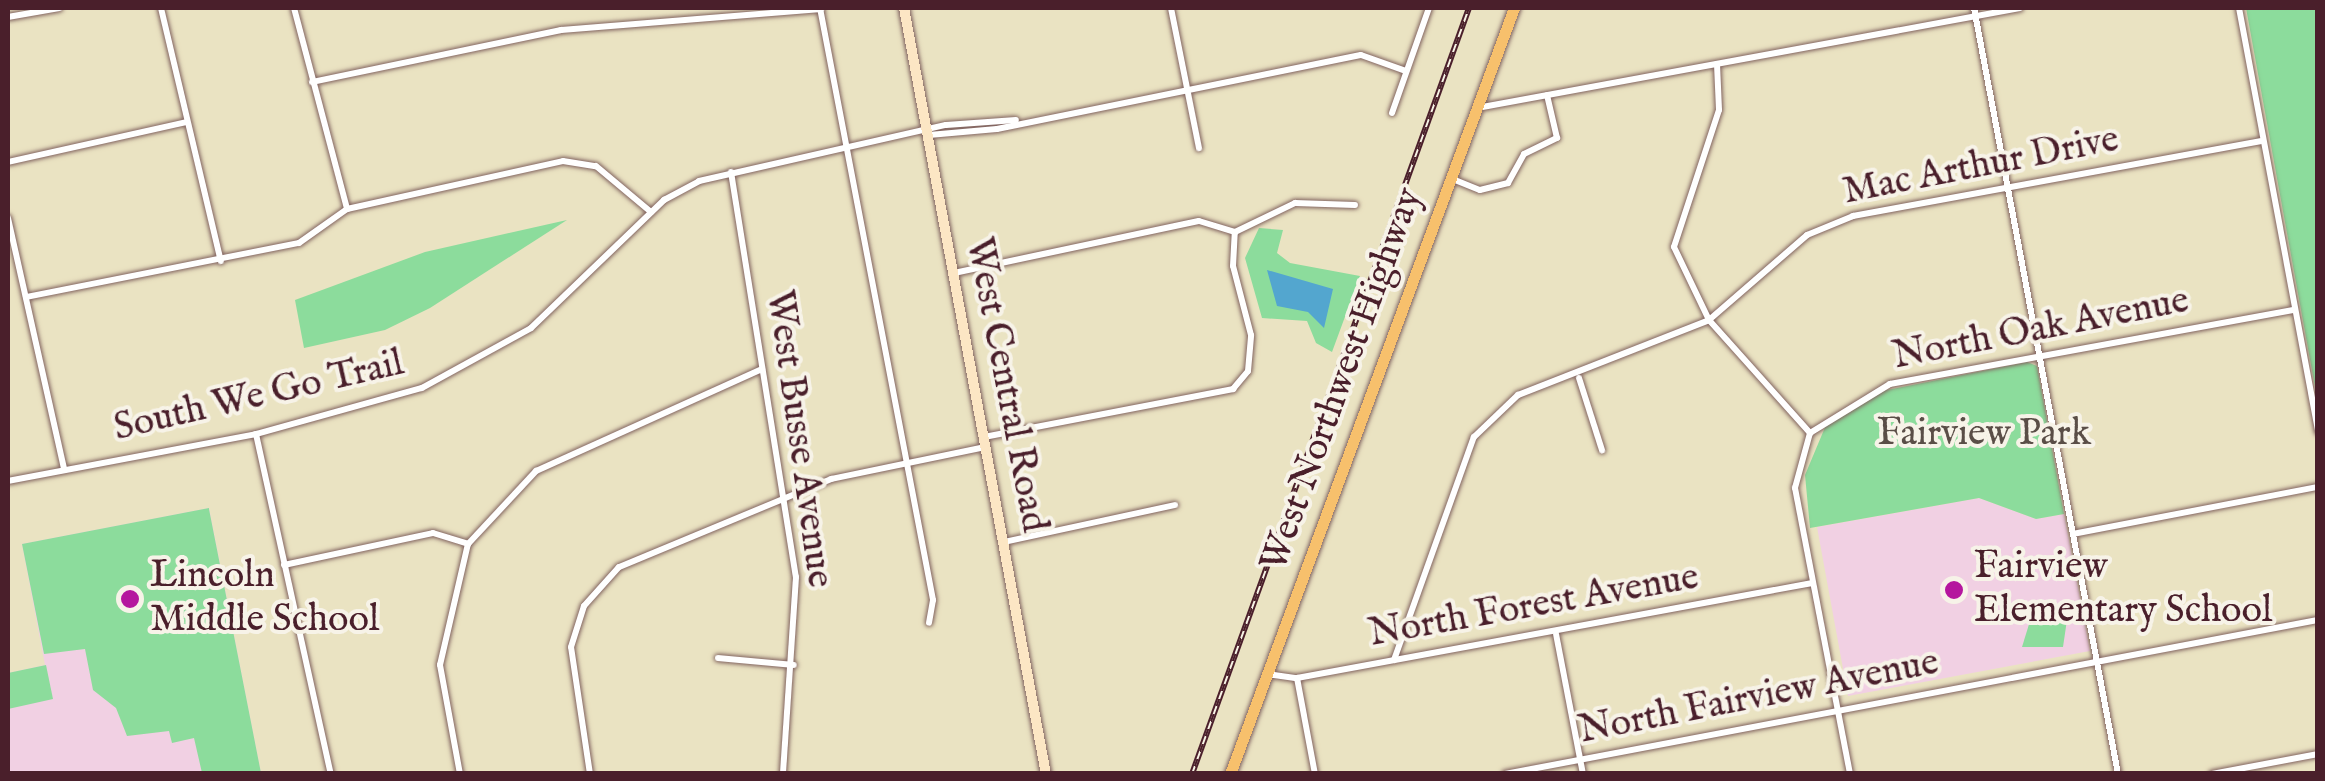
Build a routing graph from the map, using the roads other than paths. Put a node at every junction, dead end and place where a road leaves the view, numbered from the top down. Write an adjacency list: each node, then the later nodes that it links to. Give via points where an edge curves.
1 (59, 8): 13 (street)
2 (161, 8): 22 (street)
3 (294, 8): 16 (street)
4 (821, 8): 16 (street, via 561,30); 26 (street)
5 (904, 8): 23 (main road, West Central Road)
6 (1172, 8): 17 (street)
7 (1429, 8): 15 (street)
8 (1514, 8): 19 (main road, West Northwest Highway)
9 (1974, 8): 12 (street)
10 (2020, 8): 12 (street)
11 (2238, 8): 24 (street)
12 (1976, 17): 14 (street); 30 (street)
13 (8, 18)
14 (1717, 64): 18 (street); 40 (street, via 1719,110 1674,247)
15 (1406, 71): 17 (street, via 1360,55); 20 (street)
16 (312, 82): 32 (street)
17 (1186, 87): 21 (street); 25 (street)
18 (1547, 96): 19 (street); 29 (street, via 1556,138 1524,154 1508,183 1480,190)
19 (1476, 108): 29 (main road, West Northwest Highway)
20 (1392, 112)
21 (1016, 120): 23 (street); 23 (street, via 1000,115)
22 (188, 122): 27 (street); 36 (street)
23 (928, 135): 26 (street, South We Go Trail); 37 (main road, West Central Road)
24 (2262, 141): 30 (street, Mac Arthur Drive); 39 (street)
25 (1199, 148)
26 (847, 151): 28 (street, South We Go Trail); 49 (street)
27 (8, 162)
28 (731, 172): 33 (street, South We Go Trail, via 680,190); 42 (street, West Busse Avenue)
29 (1450, 178): 67 (main road, West Northwest Highway)
30 (2006, 188): 40 (street, Mac Arthur Drive, via 1853,216 1807,235); 41 (street)
31 (1355, 204): 35 (street, via 1295,203)
32 (347, 209): 33 (street, via 563,161 596,166); 36 (street, via 299,243)
33 (651, 212): 46 (street, South We Go Trail, via 531,328 466,367 366,407)
34 (8, 218): 38 (street)
35 (1234, 232): 37 (street, via 1200,221); 47 (street, via 1251,346 1233,389)
36 (222, 261): 38 (street)
37 (953, 274): 47 (main road, West Central Road)
38 (26, 297): 50 (street)
39 (2294, 310): 41 (street, North Oak Avenue); 44 (street)
40 (1709, 320): 43 (street, Mac Arthur Drive); 45 (street)
41 (2040, 358): 45 (street, North Oak Avenue, via 1890,384); 55 (street)
42 (762, 369): 53 (street, West Busse Avenue); 57 (street, via 536,471)
43 (1579, 378): 48 (street); 64 (street, Mac Arthur Drive, via 1518,395 1474,438)
44 (2318, 432)
45 (1810, 433): 59 (street, via 1795,488)
46 (256, 434): 50 (street, South We Go Trail); 58 (street)
47 (985, 442): 49 (street); 56 (main road, West Central Road)
48 (1602, 450)
49 (908, 463): 53 (street); 61 (street)
50 (64, 469): 51 (street, South We Go Trail)
51 (8, 480)
52 (2318, 487): 55 (street)
53 (785, 496): 66 (street, West Busse Avenue); 74 (street, via 630,560 584,606 571,676)
54 (1176, 505): 56 (street)
55 (2073, 534): 65 (street)
56 (1004, 542): 76 (main road, West Central Road)
57 (468, 544): 58 (street, via 433,533); 73 (street, via 440,665)
58 (284, 565): 72 (street)
59 (1812, 583): 62 (street, North Forest Avenue); 69 (street)
60 (2318, 620): 65 (street, North Fairview Avenue)
61 (929, 622)
62 (1556, 634): 64 (street, North Forest Avenue); 71 (street)
63 (718, 658): 66 (street)
64 (1394, 660): 68 (street, North Forest Avenue)
65 (2097, 662): 69 (street, North Fairview Avenue); 82 (street)
66 (794, 666): 75 (street, West Busse Avenue)
67 (1266, 674): 68 (street, North Forest Avenue); 77 (main road, West Northwest Highway)
68 (1297, 678): 78 (street)
69 (1837, 710): 71 (street, North Fairview Avenue); 81 (street)
70 (2318, 754): 83 (street)
71 (1580, 760): 79 (street, North Fairview Avenue); 80 (street)
72 (332, 774)
73 (460, 774)
74 (590, 774)
75 (783, 774)
76 (1046, 774)
77 (1230, 774)
78 (1314, 774)
79 (1505, 774)
80 (1583, 774)
81 (1850, 774)
82 (2118, 774)
83 (2212, 774)

